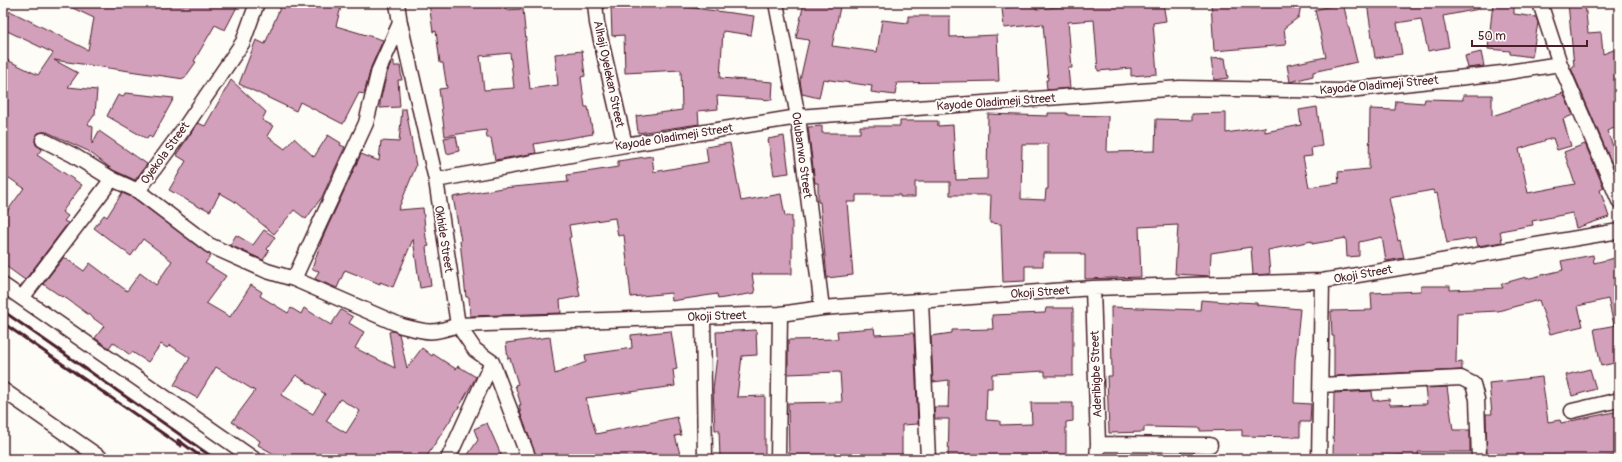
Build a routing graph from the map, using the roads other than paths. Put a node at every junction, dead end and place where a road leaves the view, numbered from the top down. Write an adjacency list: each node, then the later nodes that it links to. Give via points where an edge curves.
1 (257, 3): 13 (street, Oyekola Street, via 243,42)
2 (397, 3): 6 (street, Okhide Street)
3 (595, 3): 10 (street, Alhaji Oyelekan Street, via 597,23)
4 (776, 3): 8 (street, Odubanwo Street)
5 (1540, 3): 7 (street)
6 (400, 23): 12 (street, Okhide Street); 16 (street, via 379,70 366,123)
7 (1560, 64): 8 (street, Kayode Oladimeji Street, via 1340,91 1180,88); 14 (street)
8 (798, 117): 10 (street, Kayode Oladimeji Street); 22 (street, Odubanwo Street)
9 (43, 140): 11 (street, Oyekola Street)
10 (625, 145): 12 (street, Kayode Oladimeji Street)
11 (112, 179): 13 (street, Oyekola Street); 20 (street)
12 (436, 180): 25 (street, Okhide Street)
13 (138, 191): 16 (street, Okoji Street, via 210,244 267,271)
14 (1619, 201)
15 (1619, 231): 17 (street, Okoji Street)
16 (294, 279): 25 (street, Okoji Street, via 402,326 435,332)
17 (1322, 281): 19 (street, Okoji Street); 27 (street)
18 (3, 286): 20 (street)
19 (1093, 288): 21 (street, Okoji Street); 31 (street, Aderibigbe Street)
20 (22, 298): 34 (street)
21 (921, 301): 22 (street, Okoji Street); 39 (street)
22 (822, 308): 23 (street, Okoji Street)
23 (780, 314): 24 (street, Okoji Street); 38 (street)
24 (703, 316): 25 (street, Okoji Street); 37 (street)
25 (458, 325): 26 (street, Okhide Street, via 475,350)
26 (492, 362): 35 (street); 36 (street)
27 (1321, 385): 41 (street); 42 (street, via 1462,378 1473,384 1477,399)
28 (3, 390): 33 (street)
29 (1619, 400): 30 (street)
30 (1572, 411)
31 (1098, 444): 32 (street); 40 (street, Aderibigbe Street)
32 (1210, 445)
33 (102, 459)
34 (254, 459)
35 (448, 459)
36 (529, 459)
37 (705, 459)
38 (778, 459)
39 (928, 459)
40 (1097, 459)
41 (1319, 459)
42 (1479, 459)

